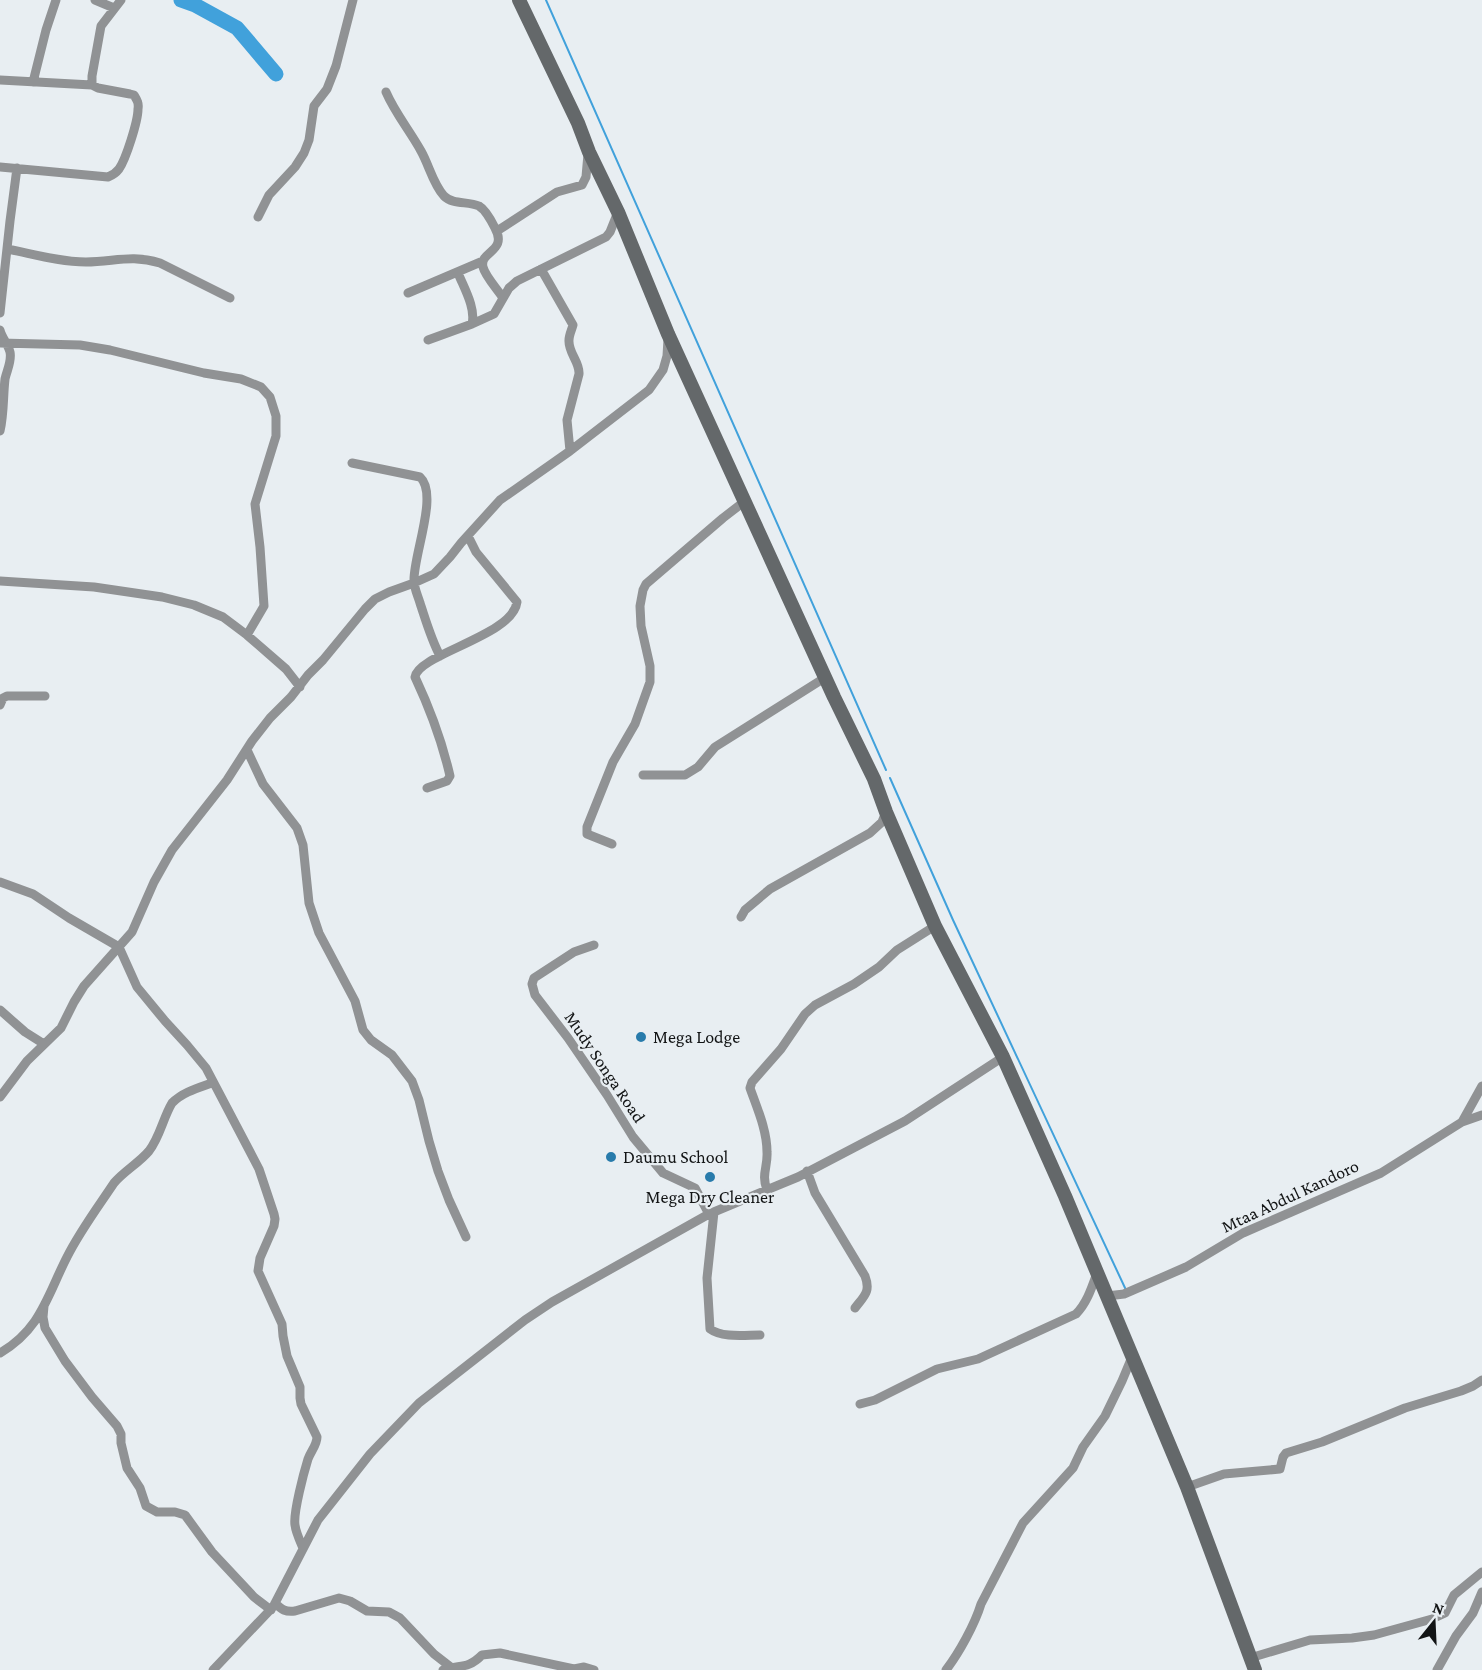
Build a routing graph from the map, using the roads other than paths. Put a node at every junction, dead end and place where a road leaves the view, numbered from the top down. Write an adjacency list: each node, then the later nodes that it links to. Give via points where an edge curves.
1 (56, 0): 8 (street)
2 (95, 0): 6 (street)
3 (121, 0): 6 (street)
4 (353, 0): 15 (street, via 336,66 327,89 314,106 304,153 269,195)
5 (519, 0): 11 (main road)
6 (114, 9): 9 (street, via 101,26)
7 (0, 80): 8 (street)
8 (33, 82): 9 (street)
9 (92, 85): 13 (street, via 134,95 138,102 135,127 115,174 108,177)
10 (386, 92): 16 (street, via 442,194 448,200 479,207)
11 (589, 152): 14 (main road); 16 (street, via 582,185 557,192)
12 (0, 167): 13 (street)
13 (17, 168): 17 (street)
14 (618, 212): 19 (street, via 606,237); 27 (main road)
15 (258, 217)
16 (497, 231): 18 (street, via 499,244)
17 (7, 249): 22 (street, via 84,262 150,260); 24 (street)
18 (483, 261): 20 (street); 23 (street, via 483,268)
19 (541, 269): 23 (street, via 517,281); 31 (street, via 573,325 568,340 579,374 567,420)
20 (458, 273): 21 (street); 25 (street, via 471,307)
21 (408, 293)
22 (230, 298)
23 (503, 298): 25 (street, via 494,314)
24 (0, 313)
25 (472, 324): 28 (street)
26 (0, 333): 29 (street)
27 (668, 334): 31 (street, via 663,370 649,390); 33 (main road)
28 (428, 340)
29 (3, 343): 30 (street, via 11,357); 37 (street, via 80,345 110,350 241,379 261,387 270,397 276,416 276,436 255,504 264,606)
30 (0, 431)
31 (570, 451): 34 (street, via 500,500)
32 (352, 463): 36 (street, via 420,477 425,482 427,507)
33 (745, 501): 41 (main road); 49 (street, via 643,590 641,626 650,682 587,827 587,834)
34 (468, 536): 36 (street, via 434,574); 38 (street, via 476,552 517,602 516,607 501,624)
35 (0, 581): 37 (street, via 94,587 162,597 223,617)
36 (414, 583): 38 (street); 40 (street, via 375,599)
37 (247, 635): 39 (street)
38 (440, 656): 47 (street, via 415,672 450,776 447,781)
39 (286, 669): 40 (street); 42 (street)
40 (308, 675): 42 (street)
41 (826, 677): 46 (street, via 715,747 698,767 685,775); 48 (main road)
42 (300, 687): 45 (street, via 270,718)
43 (45, 696): 44 (street, via 7,696)
44 (0, 705)
45 (247, 750): 54 (street, via 172,850 132,932); 66 (street, via 263,784 297,828 312,913 355,1001 363,1030 393,1055 412,1081 438,1171)
46 (643, 775)
47 (427, 788)
48 (886, 812): 51 (street, via 870,833 770,889); 52 (main road)
49 (612, 844)
50 (0, 882): 54 (street, via 33,894)
51 (741, 917)
52 (936, 926): 57 (main road); 64 (street, via 854,984 815,1005 752,1082 750,1088 768,1153 764,1176)
53 (594, 945): 65 (street, Mudy Songa Road, via 574,952 534,978 535,995 633,1137 663,1173 695,1188)
54 (119, 947): 56 (street, via 84,986 61,1028); 58 (street, via 137,987 199,1059)
55 (0, 1010): 56 (street)
56 (44, 1044): 60 (street)
57 (1003, 1057): 63 (street, via 905,1121); 67 (main road)
58 (213, 1083): 69 (street, via 172,1103 150,1149 114,1183 74,1245); 77 (street, via 259,1169 275,1219 258,1271 282,1324 286,1356 300,1387 301,1404 317,1437 295,1516)
59 (1482, 1086): 62 (street)
60 (0, 1097)
61 (1482, 1115): 62 (street, Mtaa Abdul Kandoro)
62 (1462, 1122): 68 (street, Mtaa Abdul Kandoro, via 1380,1173 1244,1233 1186,1267 1124,1294)
63 (807, 1171): 64 (street); 70 (street, via 868,1284 866,1294)
64 (767, 1190): 65 (street)
65 (711, 1213): 71 (street, via 707,1278 710,1329 724,1334); 77 (street, via 552,1302 419,1403 370,1454 318,1520)
66 (466, 1238)
67 (1097, 1273): 68 (main road); 75 (street, via 1076,1314 978,1359 937,1369)
68 (1107, 1296): 73 (main road)
69 (44, 1306): 72 (street, via 27,1333); 80 (street, via 43,1324 65,1361 117,1426 127,1468 146,1506 157,1512 188,1517 212,1552 254,1597)
70 (855, 1308)
71 (760, 1335)
72 (0, 1353)
73 (1132, 1357): 76 (main road); 85 (street, via 1105,1416 1072,1468 1023,1523)
74 (1482, 1380): 76 (street, via 1286,1453 1278,1470 1224,1474)
75 (860, 1404)
76 (1186, 1487): 81 (main road)
77 (303, 1548): 80 (street)
78 (1482, 1572): 81 (street, via 1454,1595 1445,1612 1432,1619 1374,1635 1310,1640)
79 (1482, 1592): 86 (street)
80 (273, 1606): 82 (street, via 289,1612 339,1598 367,1611 389,1612 400,1618); 83 (street)
81 (1253, 1664)
82 (448, 1669): 84 (street, via 475,1663 482,1655 500,1653)
83 (213, 1670)
84 (594, 1670)
85 (946, 1670)
86 (1437, 1670)

